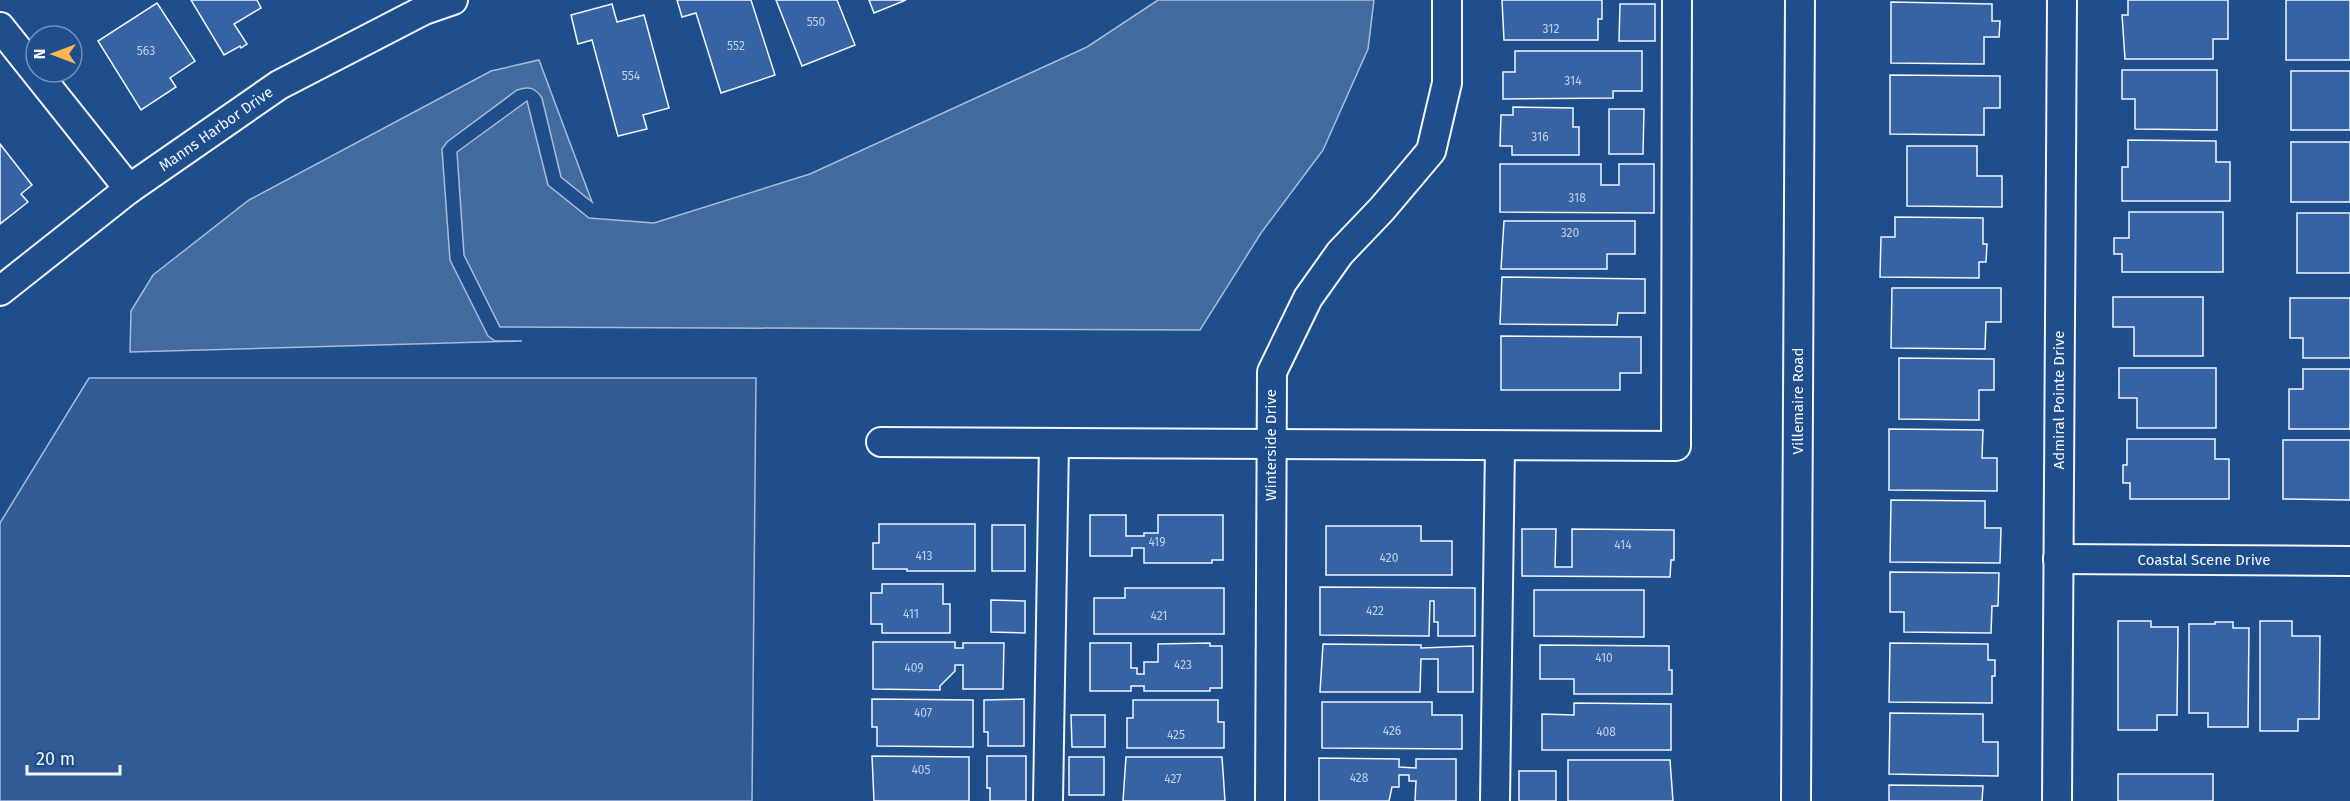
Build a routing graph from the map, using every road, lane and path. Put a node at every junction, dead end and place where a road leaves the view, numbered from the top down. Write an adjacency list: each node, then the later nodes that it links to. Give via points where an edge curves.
1 (453, 0): 7 (street, Manns Harbor Drive, via 424,10 279,85)
2 (1448, 0): 11 (street, Winterside Drive, via 1447,83 1431,151 1340,253 1308,298 1272,372)
3 (1677, 0): 12 (street, via 1676,446)
4 (1800, 0): 18 (street, Villemaire Road)
5 (2061, 0): 13 (street, Admiral Pointe Drive)
6 (0, 27): 7 (street)
7 (129, 189): 8 (street, Manns Harbor Drive)
8 (0, 291)
9 (880, 442): 10 (street)
10 (1054, 443): 11 (street); 15 (street)
11 (1272, 444): 12 (street); 16 (street, Winterside Drive)
12 (1500, 446): 17 (street)
13 (2058, 559): 14 (street, Coastal Scene Drive); 19 (street, Admiral Pointe Drive)
14 (2350, 561)
15 (1048, 801)
16 (1270, 801)
17 (1494, 801)
18 (1796, 801)
19 (2056, 801)

